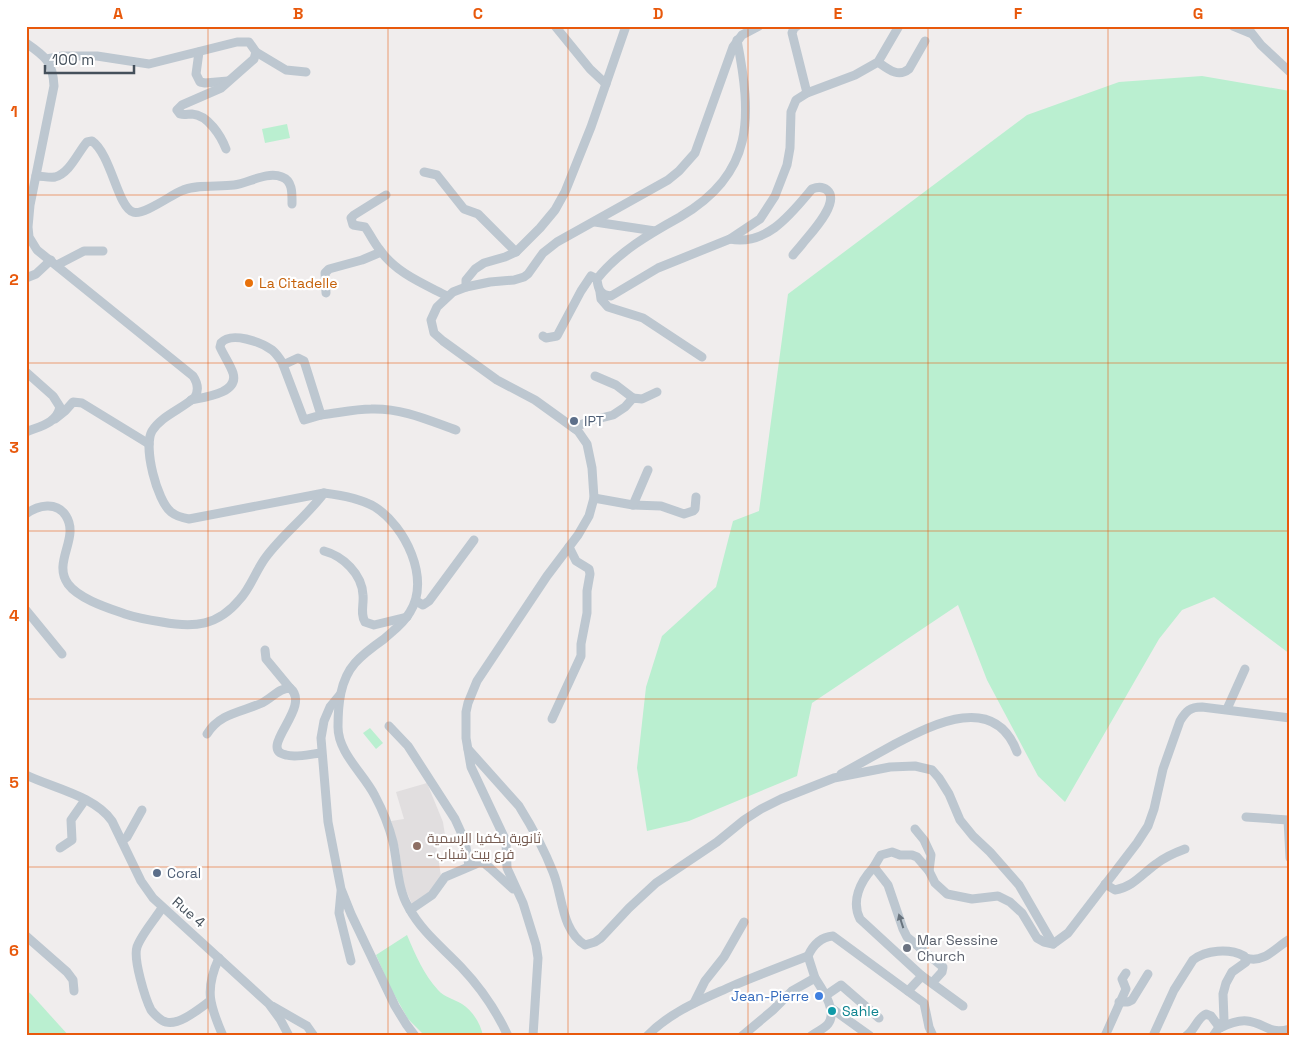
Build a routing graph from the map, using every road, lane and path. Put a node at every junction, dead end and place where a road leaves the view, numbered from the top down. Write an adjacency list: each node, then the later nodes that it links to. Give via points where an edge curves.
1 (555, 26): 18 (street)
2 (626, 26): 18 (street)
3 (759, 26): 8 (street)
4 (797, 26): 19 (street, via 792,33)
5 (899, 26): 14 (street)
6 (1234, 26): 7 (street)
7 (1248, 30): 16 (street)
8 (737, 40): 25 (street, via 700,143 690,161 668,180); 26 (street, via 745,87 746,118 739,155 714,192 702,203)
9 (925, 41): 14 (street, via 905,72 894,72)
10 (26, 43): 13 (street)
11 (199, 52): 12 (street, via 244,41 249,42); 13 (street, via 149,64 97,56); 17 (street, via 196,74 200,82)
12 (256, 52): 15 (street, via 286,70); 17 (street, via 254,59)
13 (47, 59): 22 (street, via 54,86)
14 (878, 62): 19 (street, via 855,75)
15 (306, 72)
16 (1290, 72)
17 (229, 81): 20 (street, via 177,110 180,114 192,114 207,121)
18 (606, 84): 30 (street, via 559,203)
19 (807, 93): 27 (street, via 793,104 787,165 775,196 760,219)
20 (226, 149)
21 (424, 172): 30 (street, via 437,175 464,209 478,214)
22 (36, 176): 24 (street, via 58,176 87,142 92,142 110,168 131,212 145,210 187,188 236,185 276,176 290,183); 32 (street, via 28,233 37,250)
23 (386, 195): 29 (street, via 351,218 353,225 365,227)
24 (292, 204)
25 (595, 222): 26 (street); 35 (street, via 548,248 524,277)
26 (655, 231): 34 (street)
27 (730, 239): 31 (street, via 750,240 781,224 812,189 822,187 829,193 831,201 826,214); 36 (street, via 658,268 611,296)
28 (103, 251): 32 (street, via 84,251)
29 (381, 252): 37 (street, via 329,269 325,273); 38 (street, via 412,278)
30 (516, 252): 35 (street, via 475,269 466,280)
31 (793, 255)
32 (54, 263): 33 (street); 46 (street, via 193,376 197,393)
33 (26, 278)
34 (597, 278): 36 (street); 39 (street, via 591,276 580,291 557,336)
35 (466, 287): 38 (street)
36 (600, 292): 40 (street, via 608,307 643,318)
37 (326, 293)
38 (448, 296): 49 (street, via 431,320 434,333 497,380 535,400)
39 (543, 336)
40 (702, 358)
41 (282, 365): 46 (street, via 273,350 265,345 246,338 226,338 220,347 233,373 233,383 227,390); 47 (street, via 304,420); 47 (street, via 298,358 304,361)
42 (26, 372): 48 (street, via 58,402 60,407)
43 (595, 376): 45 (street, via 616,385)
44 (656, 392): 45 (street, via 642,399)
45 (632, 398): 49 (street, via 613,416)
46 (191, 400): 52 (street, via 160,422)
47 (321, 415): 50 (street, via 388,409 414,414)
48 (55, 419): 51 (street); 52 (street, via 73,402 82,403)
49 (574, 428): 56 (street, via 584,438 590,453)
50 (456, 430)
51 (26, 432)
52 (148, 444): 54 (street, via 160,496 170,512 179,517 189,519)
53 (648, 470): 57 (street)
54 (324, 493): 58 (street, via 267,556 239,601 216,619 193,625 132,616 96,603 73,590 62,572 71,526 67,517 51,506); 62 (street, via 366,502 388,518 415,562 419,584)
55 (696, 497): 57 (street, via 695,509 684,514 661,506)
56 (594, 498): 57 (street); 60 (street, via 589,516)
57 (633, 505)
58 (27, 512)
59 (474, 540): 62 (street, via 429,601 423,605)
60 (569, 547): 72 (street, via 576,561 589,569 587,613 579,663); 75 (street, via 477,681 468,702)
61 (324, 551): 64 (street, via 343,559 357,578 363,593 362,616 365,622 374,625)
62 (416, 601): 64 (street)
63 (26, 610): 66 (street)
64 (407, 617): 69 (street, via 353,664)
65 (265, 650): 68 (street, via 266,658)
66 (62, 654)
67 (1245, 669): 70 (street)
68 (290, 688): 74 (street, via 222,719); 77 (street, via 295,694 295,707 278,739 277,751 288,756)
69 (340, 694): 77 (street, via 324,721); 95 (street, via 340,740 382,809 393,842 400,884)
70 (1227, 709): 71 (street); 91 (street, via 1195,707 1184,714 1163,770 1148,826)
71 (1290, 718)
72 (552, 720)
73 (389, 726): 88 (street, via 408,746 455,819 465,841)
74 (207, 734)
75 (468, 749): 79 (street, via 526,816 554,873 572,934 585,945 601,938 656,883 744,820 781,799); 93 (street, via 471,767 506,841 507,868)
76 (1017, 752): 79 (street, via 1004,731 990,720 960,718 920,730)
77 (321, 753): 92 (street, via 328,822)
78 (26, 775): 80 (street, Rue 4)
79 (834, 778): 99 (street, via 890,767 915,766 932,770 949,794 960,820 1019,885)
80 (84, 800): 84 (street, Rue 4, via 109,817); 85 (street, via 71,820 72,840)
81 (142, 810): 84 (street)
82 (1246, 817): 87 (street, via 1288,820)
83 (915, 829): 90 (street, via 931,854)
84 (122, 841): 94 (street, Rue 4, via 141,881)
85 (60, 848)
86 (1184, 849): 91 (street, via 1157,863 1127,887 1115,890)
87 (1290, 858)
88 (469, 866): 93 (street, via 484,864); 95 (street, via 445,877 432,895)
89 (874, 867): 90 (street, via 882,855 892,852 917,856); 106 (street, via 862,879 856,912); 108 (street, one-way to 89, via 942,972 942,966 907,937 888,884)
90 (928, 871): 99 (street, via 934,883 947,894 972,899 998,896 1010,902 1022,913 1037,938)
91 (1105, 884): 99 (street, via 1068,933)
92 (341, 889): 103 (street, via 340,913); 124 (street, via 395,1006)
93 (517, 891): 126 (street, via 538,958)
94 (162, 908): 101 (street, Rue 4); 112 (street, via 137,946 136,954 152,1011 165,1022 172,1022)
95 (410, 910): 125 (street, via 431,938 477,985)
96 (744, 922): 114 (street)
97 (26, 936): 109 (street, via 67,972 73,980)
98 (1290, 939): 102 (street, via 1262,958)
99 (1053, 944)
100 (808, 956): 107 (street); 110 (street, via 820,939 833,936); 114 (street)
101 (220, 958): 112 (street, via 212,975); 115 (street, Rue 4)
102 (1246, 958): 119 (street, via 1245,964 1231,974 1223,989 1224,1020); 133 (street, via 1238,952 1223,950 1193,960 1174,990)
103 (351, 961)
104 (1126, 973): 113 (street, via 1122,980 1126,989)
105 (1148, 974): 113 (street, via 1132,1000)
106 (922, 976): 108 (street); 110 (street)
107 (815, 978): 111 (street); 128 (street, via 792,991)
108 (932, 982): 116 (street)
109 (74, 991)
110 (908, 991): 131 (street, via 924,1003)
111 (826, 996): 117 (street); 118 (street, via 841,985)
112 (210, 1002): 121 (street)
113 (1119, 1002): 132 (street)
114 (694, 1003): 127 (street)
115 (269, 1004): 122 (street, Rue 4); 123 (street, via 307,1026)
116 (963, 1006)
117 (830, 1008): 129 (street, via 829,1022); 130 (street)
118 (879, 1018)
119 (1220, 1028): 120 (street, via 1247,1020 1275,1031); 134 (street, via 1206,1014); 135 (street)
120 (1290, 1029)
121 (223, 1036)
122 (289, 1036)
123 (314, 1036)
124 (415, 1036)
125 (508, 1036)
126 (533, 1036)
127 (647, 1036)
128 (742, 1036)
129 (811, 1036)
130 (870, 1036)
131 (933, 1036)
132 (1105, 1036)
133 (1153, 1036)
134 (1186, 1036)
135 (1213, 1036)

